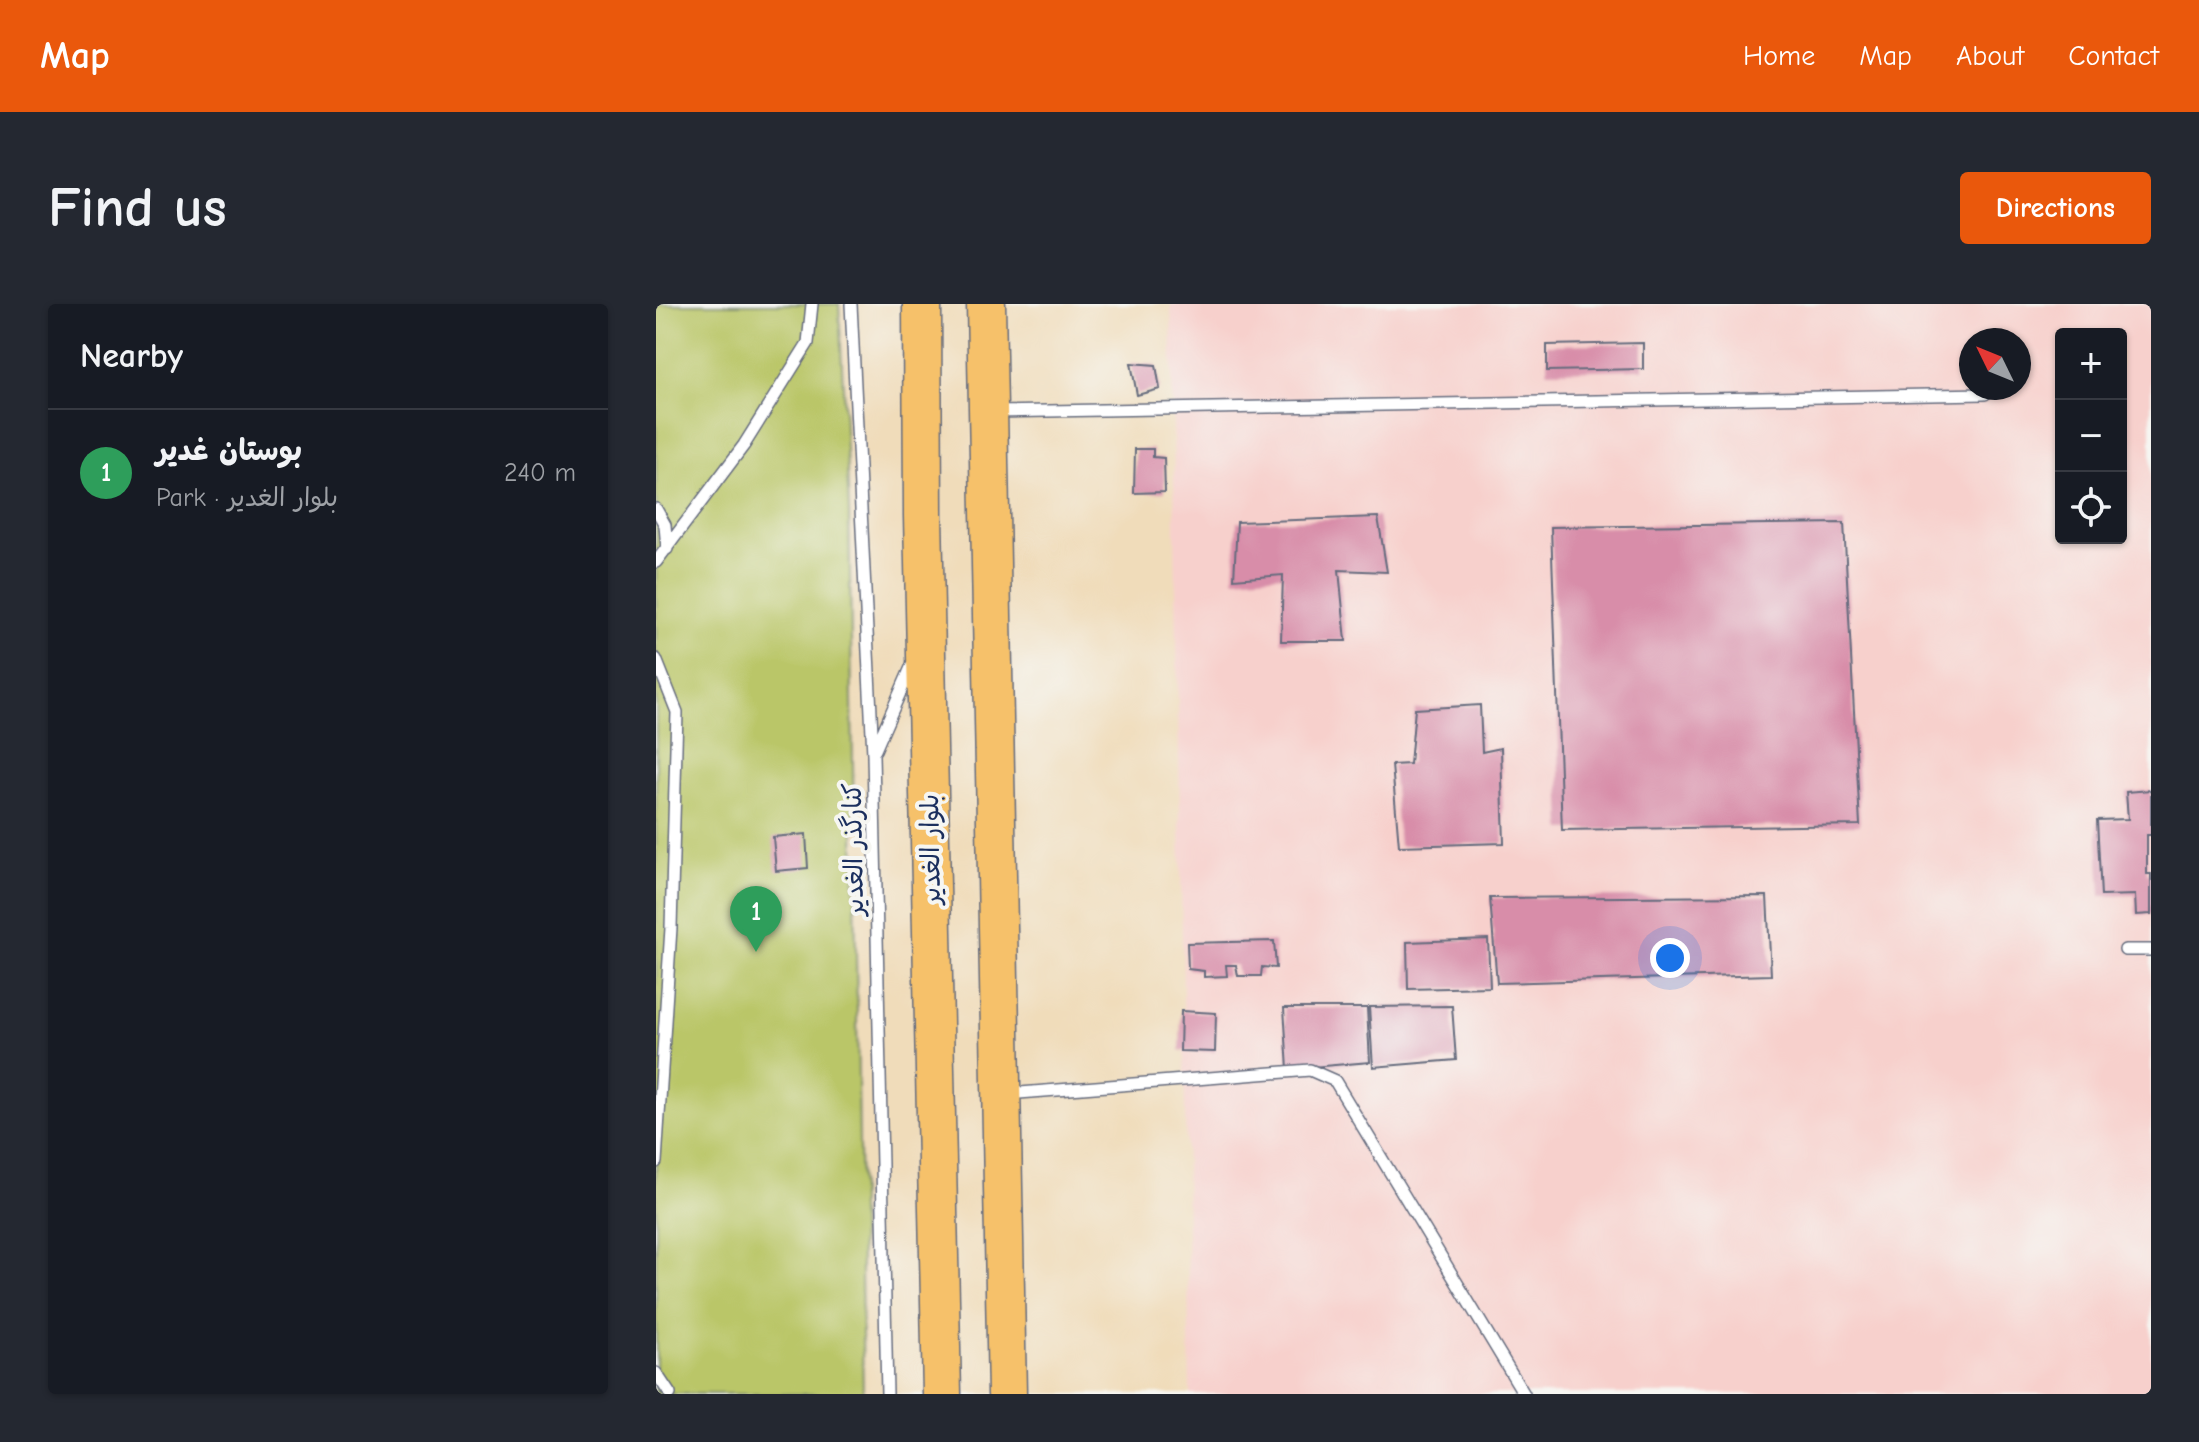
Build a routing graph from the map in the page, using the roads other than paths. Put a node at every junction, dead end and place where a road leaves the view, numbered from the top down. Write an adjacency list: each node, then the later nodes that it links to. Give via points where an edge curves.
1 (812, 304): 8 (lane, via 808,343 744,445)
2 (851, 304): 12 (lane, کنارگذر الغدیر)
3 (922, 304): 10 (highway, بلوار الغدیر)
4 (986, 304): 6 (highway)
5 (1959, 394): 6 (lane)
6 (988, 412): 15 (highway)
7 (656, 509): 8 (lane, via 665,525)
8 (667, 550): 9 (lane)
9 (656, 562)
10 (925, 636): 12 (lane); 20 (highway, بلوار الغدیر)
11 (656, 659): 16 (lane, via 677,712 671,928)
12 (873, 754): 19 (lane, کنارگذر الغدیر)
13 (2125, 950): 14 (lane)
14 (2151, 950)
15 (1001, 1095): 21 (highway); 22 (lane, via 1310,1070 1335,1081)
16 (656, 1162)
17 (656, 1373): 18 (lane)
18 (670, 1394)
19 (887, 1394)
20 (942, 1394)
21 (1007, 1394)
22 (1524, 1394)

